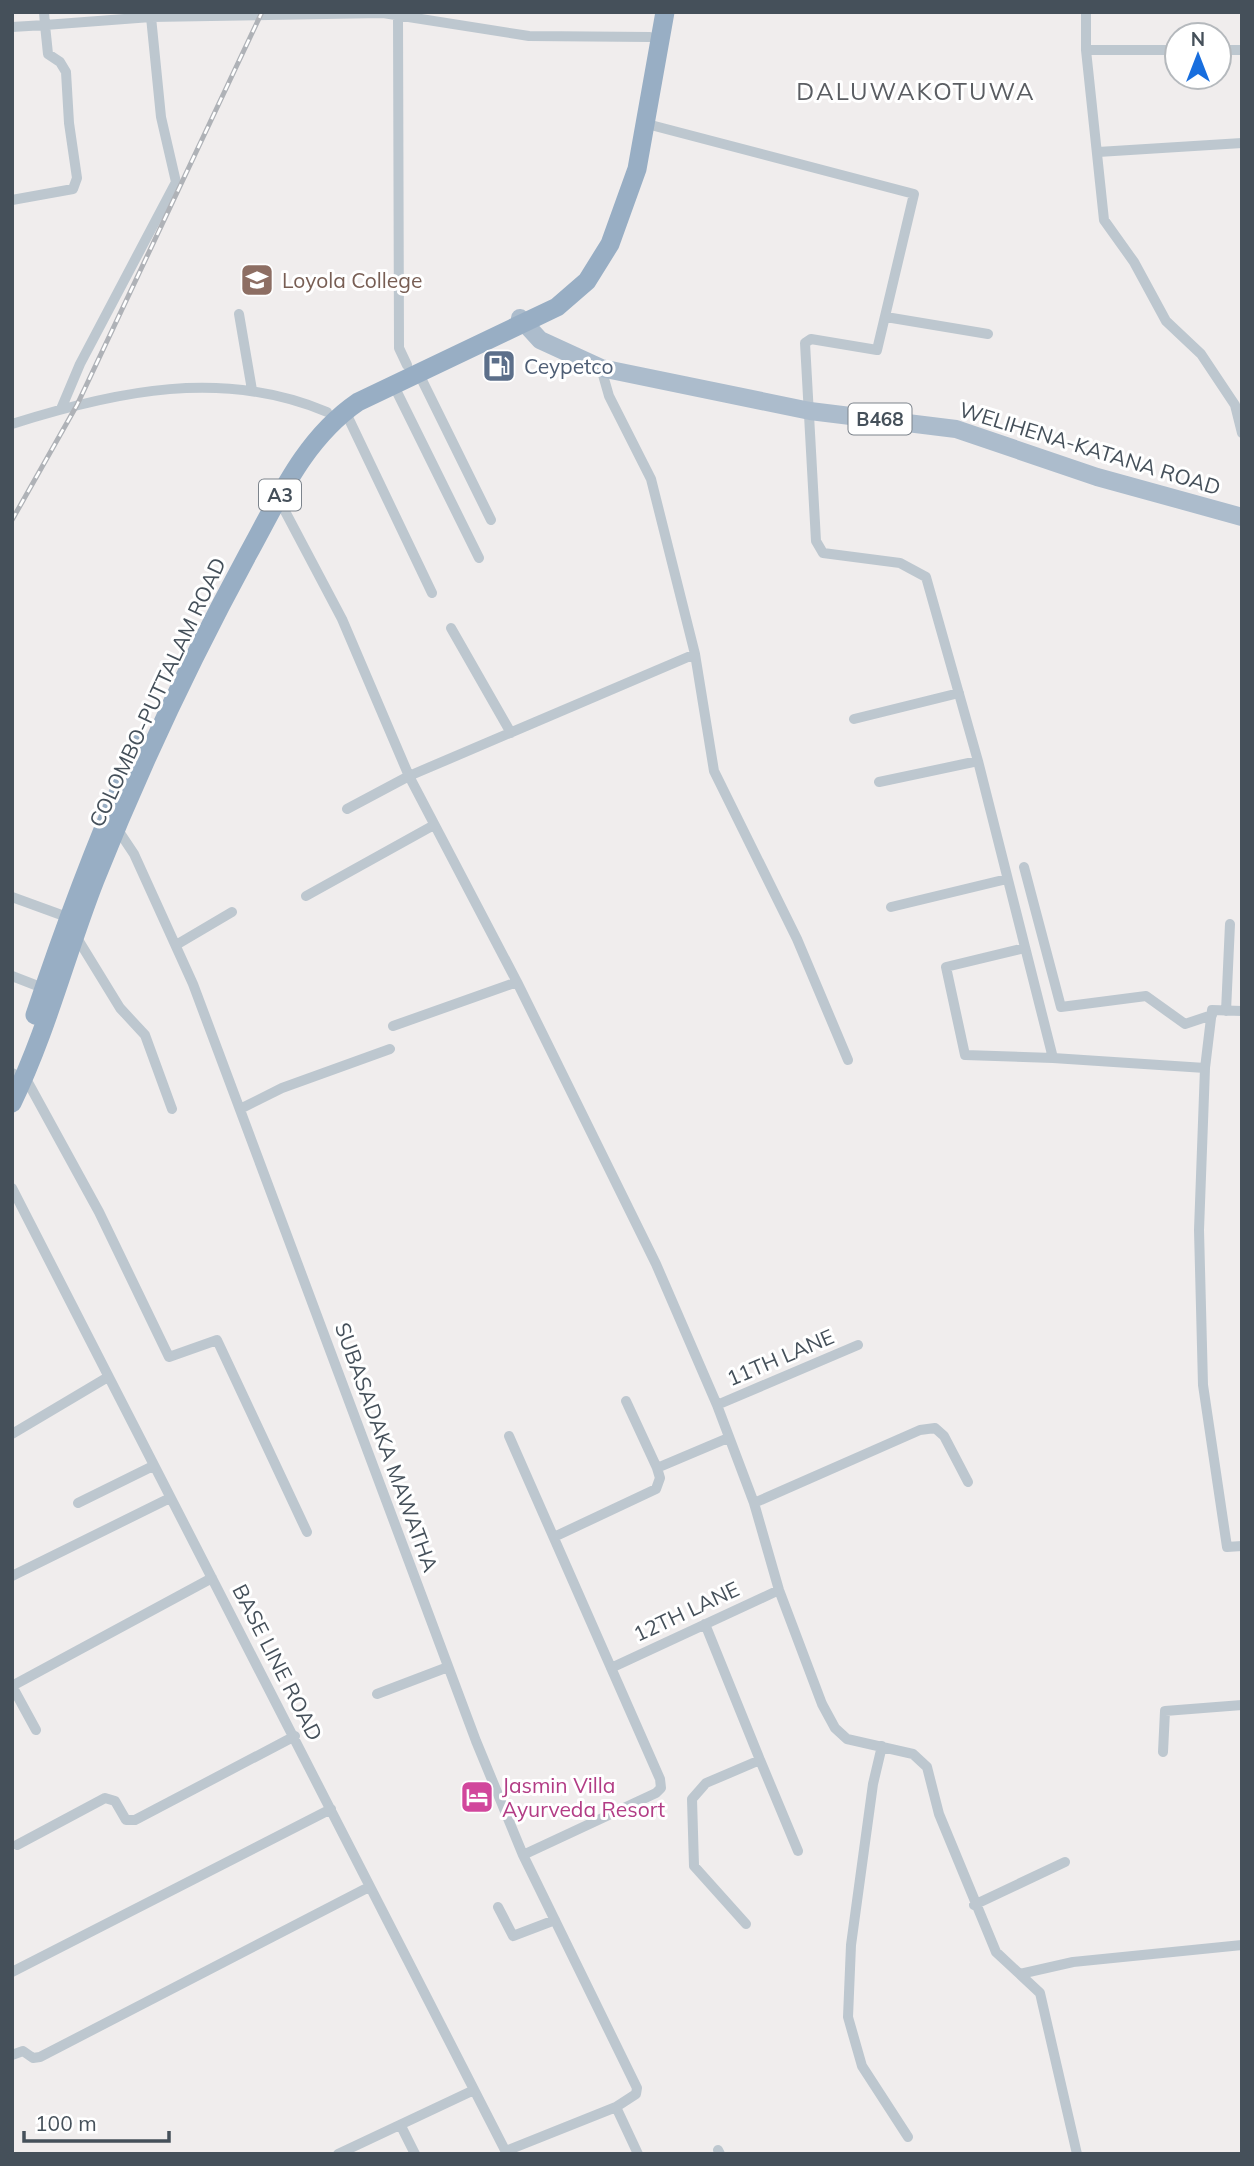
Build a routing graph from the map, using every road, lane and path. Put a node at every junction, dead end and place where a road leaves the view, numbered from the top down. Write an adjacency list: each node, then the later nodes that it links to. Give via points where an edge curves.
1 (44, 12): 8 (street)
2 (653, 12): 10 (highway, COLOMBO-PUTTALAM ROAD / A3)
3 (665, 12): 13 (highway, COLOMBO-PUTTALAM ROAD / A3)
4 (1086, 12): 11 (street)
5 (151, 17): 6 (street, via 383,13); 8 (street); 25 (street, via 161,117 176,182)
6 (398, 17): 7 (street); 21 (street, via 399,348)
7 (434, 18): 10 (street, via 529,36)
8 (45, 25): 9 (street); 16 (street, via 48,54 66,72 77,178 73,189)
9 (12, 27)
10 (650, 37): 19 (highway, COLOMBO-PUTTALAM ROAD / A3, via 639,114 617,202 569,289)
11 (1086, 50): 12 (street); 15 (street)
12 (1163, 50)
13 (647, 124): 18 (street, via 914,194); 19 (highway, COLOMBO-PUTTALAM ROAD / A3, via 622,217 597,267 568,298)
14 (1242, 143): 15 (street)
15 (1098, 152): 29 (street, via 1104,220 1134,262 1166,321 1201,354 1235,405)
16 (12, 200)
17 (239, 314): 24 (street)
18 (886, 317): 20 (street); 26 (street, via 877,350 811,339 805,344)
19 (522, 320): 21 (highway, COLOMBO-PUTTALAM ROAD / A3); 22 (main road, WELIHENA-KATANA ROAD / B468, via 555,349)
20 (988, 334)
21 (412, 368): 23 (highway, COLOMBO-PUTTALAM ROAD / A3); 27 (highway, COLOMBO-PUTTALAM ROAD / A3, via 350,394); 32 (street)
22 (601, 368): 26 (main road, WELIHENA-KATANA ROAD / B468); 36 (street, via 609,396 651,479)
23 (393, 384): 27 (highway, COLOMBO-PUTTALAM ROAD / A3); 33 (street)
24 (253, 390): 25 (street, via 204,385 146,390); 27 (street)
25 (61, 408): 28 (street)
26 (810, 411): 31 (main road, WELIHENA-KATANA ROAD / B468, via 956,429 1097,477); 37 (street, via 816,541 823,553 900,564 926,577)
27 (336, 414): 30 (highway, COLOMBO-PUTTALAM ROAD / A3); 34 (street); 44 (highway, COLOMBO-PUTTALAM ROAD / A3, via 289,456 254,515 182,654)
28 (12, 424)
29 (1242, 433)
30 (278, 498): 41 (street, via 342,619); 44 (highway, COLOMBO-PUTTALAM ROAD / A3)
31 (1242, 517)
32 (491, 520)
33 (479, 558)
34 (432, 593)
35 (451, 628): 39 (street)
36 (695, 654): 39 (street); 65 (street, via 714,771 797,939)
37 (959, 693): 38 (street); 40 (street)
38 (853, 719)
39 (511, 733): 41 (street)
40 (978, 761): 42 (street); 47 (street)
41 (409, 776): 43 (street); 45 (street)
42 (879, 782)
43 (347, 809)
44 (112, 823): 53 (highway, COLOMBO-PUTTALAM ROAD / A3); 54 (street, SUBASADAKA MAWATHA, via 134,854)
45 (434, 825): 48 (street); 57 (street)
46 (1024, 867): 61 (street, via 1061,1007 1146,996 1185,1024)
47 (1007, 879): 50 (street); 55 (street)
48 (306, 896)
49 (12, 897): 53 (street)
50 (891, 907)
51 (232, 912): 54 (street)
52 (1230, 924): 59 (street)
53 (69, 925): 58 (highway, COLOMBO-PUTTALAM ROAD / A3); 67 (highway, COLOMBO-PUTTALAM ROAD / A3); 69 (street, via 120,1008 145,1035)
54 (176, 945): 70 (street, SUBASADAKA MAWATHA)
55 (1025, 948): 64 (street); 64 (street, via 946,967 965,1055)
56 (12, 976): 58 (street)
57 (517, 982): 62 (street); 75 (street, via 656,1264)
58 (43, 988): 67 (highway, COLOMBO-PUTTALAM ROAD / A3)
59 (1226, 1011): 60 (street); 61 (street, via 1212,1010)
60 (1242, 1011)
61 (1212, 1015): 66 (street)
62 (393, 1026)
63 (390, 1049): 70 (street, via 282,1088)
64 (1053, 1058): 66 (street)
65 (848, 1060)
66 (1205, 1068): 87 (street, via 1199,1230 1203,1385 1227,1547)
67 (16, 1076): 68 (highway, COLOMBO-PUTTALAM ROAD / A3); 85 (street, via 99,1212 169,1357 217,1340)
68 (12, 1103)
69 (173, 1109)
70 (240, 1109): 92 (street, SUBASADAKA MAWATHA)
71 (12, 1188): 73 (street, BASE LINE ROAD)
72 (858, 1345): 75 (street, 11TH LANE)
73 (108, 1377): 76 (street); 79 (street, BASE LINE ROAD)
74 (626, 1401): 80 (street)
75 (718, 1405): 78 (street)
76 (12, 1434)
77 (509, 1436): 86 (street)
78 (728, 1438): 80 (street); 84 (street)
79 (153, 1466): 82 (street, BASE LINE ROAD); 83 (street)
80 (657, 1468): 86 (street, via 660,1479 656,1489)
81 (968, 1482): 84 (street, via 944,1436 935,1428 920,1430)
82 (170, 1498): 88 (street); 89 (street, BASE LINE ROAD)
83 (78, 1503)
84 (754, 1503): 90 (street)
85 (307, 1532)
86 (554, 1537): 93 (street)
87 (1242, 1546)
88 (12, 1576)
89 (212, 1578): 94 (street); 98 (street, BASE LINE ROAD)
90 (779, 1590): 91 (street, 12TH LANE); 99 (street, via 835,1728 847,1739)
91 (705, 1624): 93 (street, 12TH LANE); 101 (street)
92 (448, 1667): 95 (street); 105 (street, SUBASADAKA MAWATHA)
93 (611, 1668): 105 (street, via 661,1788)
94 (12, 1686): 97 (street)
95 (377, 1694)
96 (1242, 1705): 100 (street, via 1165,1711)
97 (36, 1730)
98 (295, 1736): 102 (street, BASE LINE ROAD); 103 (street, via 135,1820 126,1820 115,1801 105,1798)
99 (882, 1746): 108 (street, via 913,1754 927,1767 939,1814); 119 (street, via 851,1945 848,2017 862,2066)
100 (1163, 1752)
101 (760, 1760): 104 (street); 111 (street, via 706,1783 692,1799 694,1866)
102 (331, 1809): 107 (street, BASE LINE ROAD); 113 (street)
103 (17, 1845)
104 (798, 1851)
105 (523, 1855): 110 (street, SUBASADAKA MAWATHA)
106 (1065, 1863): 108 (street)
107 (369, 1887): 115 (street, via 40,2057 23,2051); 116 (street, BASE LINE ROAD)
108 (974, 1905): 114 (street, via 996,1952)
109 (498, 1907): 110 (street, via 513,1936)
110 (555, 1920): 117 (street, SUBASADAKA MAWATHA, via 637,2088 636,2094)
111 (746, 1924)
112 (1242, 1945): 114 (street, via 1073,1962)
113 (12, 1972)
114 (1020, 1974): 124 (street, via 1040,1993)
115 (12, 2055)
116 (474, 2090): 118 (street); 120 (street, BASE LINE ROAD)
117 (616, 2107): 120 (street); 123 (street)
118 (401, 2126): 121 (street); 122 (street)
119 (908, 2137)
120 (506, 2152)
121 (338, 2154)
122 (415, 2154)
123 (638, 2154)
124 (1077, 2154)

